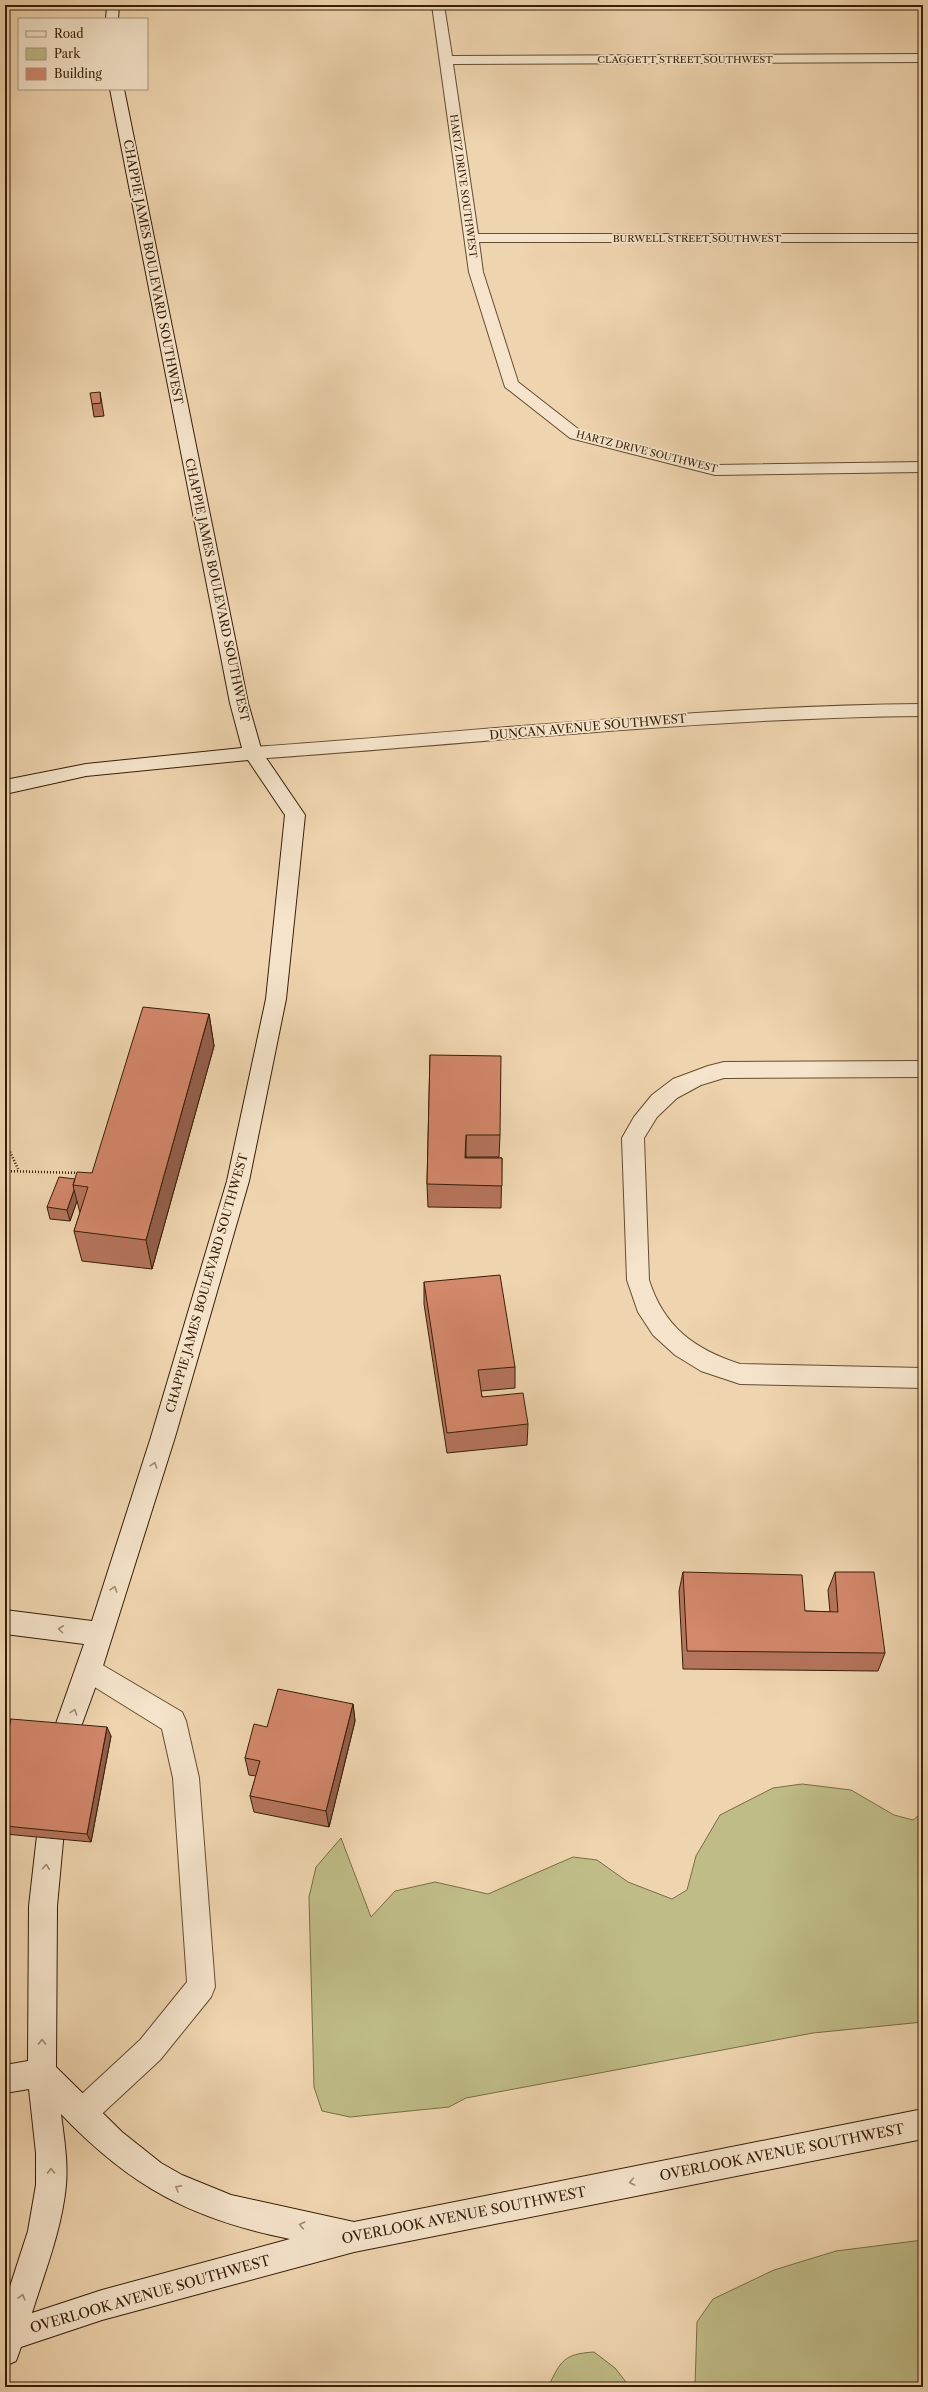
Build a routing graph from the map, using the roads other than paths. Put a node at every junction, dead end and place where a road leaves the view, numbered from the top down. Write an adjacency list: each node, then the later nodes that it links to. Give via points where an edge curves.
1 (113, 5): 3 (street)
2 (438, 5): 5 (street, HARTZ DRIVE SOUTHWEST)
3 (112, 18)
4 (923, 58): 5 (street, CLAGGETT STREET SOUTHWEST)
5 (446, 60): 7 (street, HARTZ DRIVE SOUTHWEST)
6 (117, 90): 11 (street, CHAPPIE JAMES BOULEVARD SOUTHWEST, via 239,703)
7 (471, 238): 8 (street, BURWELL STREET SOUTHWEST); 9 (street, HARTZ DRIVE SOUTHWEST, via 476,272 511,384 576,435 715,470)
8 (923, 238)
9 (923, 467)
10 (923, 710): 11 (street, DUNCAN AVENUE SOUTHWEST, via 839,710 597,724 328,749)
11 (253, 753): 12 (street, DUNCAN AVENUE SOUTHWEST, via 86,770); 16 (street, CHAPPIE JAMES BOULEVARD SOUTHWEST, one-way to 11, via 163,1437 238,1181 276,999 295,816)
12 (5, 787)
13 (923, 1069): 14 (street, via 724,1070 699,1076 676,1086 657,1100 643,1118 633,1138 638,1280 646,1305 661,1328 683,1348 709,1364 740,1374)
14 (923, 1378)
15 (5, 1622): 16 (street, one-way to 15)
16 (99, 1634): 17 (street, CHAPPIE JAMES BOULEVARD SOUTHWEST)
17 (89, 1669): 18 (street, CHAPPIE JAMES BOULEVARD SOUTHWEST, one-way to 17, via 43,1906 49,1838 66,1732); 20 (street, via 174,1721 186,1778 201,1987 150,2050)
18 (42, 2073): 19 (street); 20 (street); 23 (street, CHAPPIE JAMES BOULEVARD SOUTHWEST, one-way to 18, via 42,2231 51,2185)
19 (5, 2078)
20 (81, 2114): 22 (street, one-way to 20, via 241,2212 194,2198 127,2156)
21 (923, 2124): 22 (street, OVERLOOK AVENUE SOUTHWEST, one-way to 22)
22 (354, 2236): 23 (street, OVERLOOK AVENUE SOUTHWEST, via 102,2305)
23 (7, 2340)

